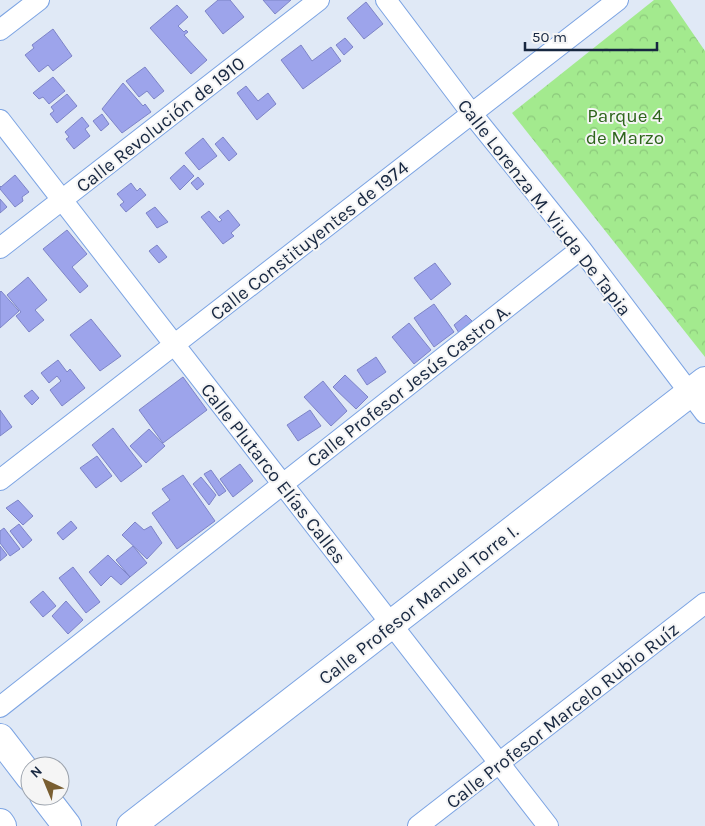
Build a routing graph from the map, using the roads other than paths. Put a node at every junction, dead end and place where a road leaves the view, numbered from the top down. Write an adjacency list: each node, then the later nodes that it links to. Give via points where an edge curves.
1 (39, 0): 5 (street)
2 (320, 0): 8 (street, Calle Revolución de 1910)
3 (386, 0): 6 (street, Calle Lorenza M. Viuda De Tapia)
4 (618, 0): 6 (street, Calle Constituyentes de 1974)
5 (0, 30)
6 (472, 114): 10 (street, Calle Lorenza M. Viuda De Tapia); 11 (street, Calle Constituyentes de 1974)
7 (0, 120): 8 (street, Calle Plutarco Elías Calles)
8 (62, 200): 9 (street, Calle Revolución de 1910); 11 (street, Calle Plutarco Elías Calles)
9 (0, 248)
10 (581, 249): 12 (street, Calle Lorenza M. Viuda De Tapia); 14 (street, Calle Profesor Jesús Castro A.)
11 (175, 345): 13 (street, Calle Constituyentes de 1974); 14 (street, Calle Plutarco Elías Calles)
12 (700, 396): 16 (street, Calle Profesor Manuel Torre I.)
13 (0, 480)
14 (283, 484): 16 (street, Calle Plutarco Elías Calles); 17 (street, Calle Profesor Jesús Castro A.)
15 (705, 603): 19 (street, Calle Profesor Marcelo Rubio Ruíz)
16 (391, 624): 19 (street, Calle Plutarco Elías Calles); 23 (street, Calle Profesor Manuel Torre I.)
17 (0, 707)
18 (0, 738): 20 (street)
19 (499, 763): 24 (street, Calle Profesor Marcelo Rubio Ruíz); 25 (street, Calle Plutarco Elías Calles)
20 (20, 764)
21 (52, 806): 22 (street)
22 (67, 826)
23 (131, 826)
24 (418, 826)
25 (548, 826)

